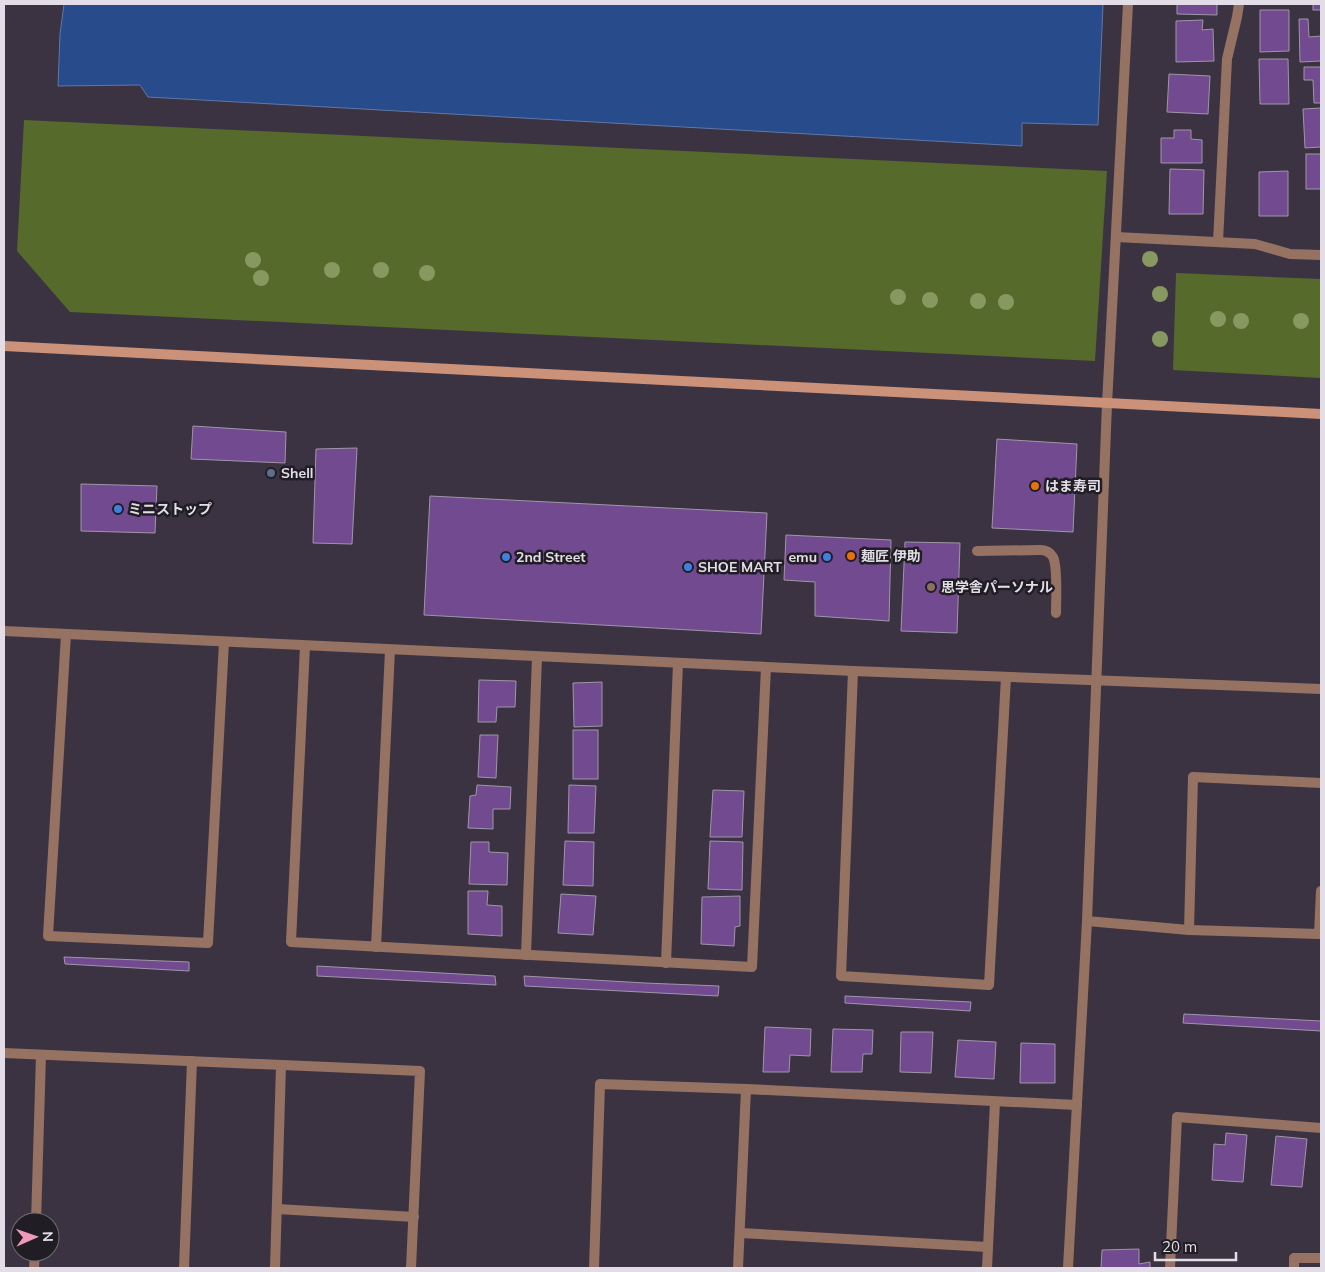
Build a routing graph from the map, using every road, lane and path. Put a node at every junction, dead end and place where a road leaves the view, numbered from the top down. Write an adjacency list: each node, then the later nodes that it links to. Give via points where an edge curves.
1 (1128, 4): 3 (street)
2 (1239, 4): 4 (street, via 1227,59)
3 (1116, 238): 4 (street); 7 (street)
4 (1218, 242): 5 (street, via 1255,244 1290,254)
5 (1321, 255)
6 (4, 346): 7 (street)
7 (1107, 404): 8 (street); 21 (street)
8 (1321, 414)
9 (977, 551): 10 (street, via 1046,550 1055,563)
10 (1056, 613)
11 (4, 631): 12 (street)
12 (66, 634): 13 (street); 13 (street, via 48,936 208,943)
13 (224, 642): 14 (street)
14 (305, 646): 15 (street); 27 (street, via 291,942)
15 (390, 650): 16 (street); 27 (street)
16 (537, 656): 17 (street); 28 (street)
17 (678, 663): 18 (street); 29 (street)
18 (766, 667): 19 (street); 29 (street, via 752,967)
19 (853, 671): 20 (street); 20 (street, via 841,976 989,985)
20 (1006, 677): 21 (street)
21 (1096, 680): 22 (street); 25 (street)
22 (1321, 689)
23 (1321, 783): 26 (street, via 1193,777)
24 (1321, 891): 26 (street, via 1319,934)
25 (1087, 921): 26 (street); 36 (street)
26 (1188, 930)
27 (376, 946): 28 (street)
28 (526, 955): 29 (street)
29 (666, 962)
30 (4, 1053): 31 (street)
31 (41, 1055): 32 (street); 39 (street)
32 (192, 1061): 33 (street); 44 (street)
33 (281, 1065): 38 (street); 40 (street, via 420,1071)
34 (746, 1089): 35 (street); 41 (street); 47 (street, via 600,1084)
35 (995, 1102): 36 (street); 42 (street)
36 (1077, 1105): 50 (street)
37 (1321, 1128): 51 (street, via 1177,1118)
38 (277, 1209): 40 (street); 45 (street)
39 (36, 1212)
40 (414, 1217): 46 (street)
41 (740, 1233): 42 (street); 48 (street)
42 (988, 1247): 49 (street)
43 (1321, 1258): 52 (street, via 1294,1258)
44 (184, 1268)
45 (275, 1268)
46 (412, 1268)
47 (594, 1268)
48 (738, 1268)
49 (987, 1268)
50 (1068, 1268)
51 (1170, 1268)
52 (1294, 1268)

